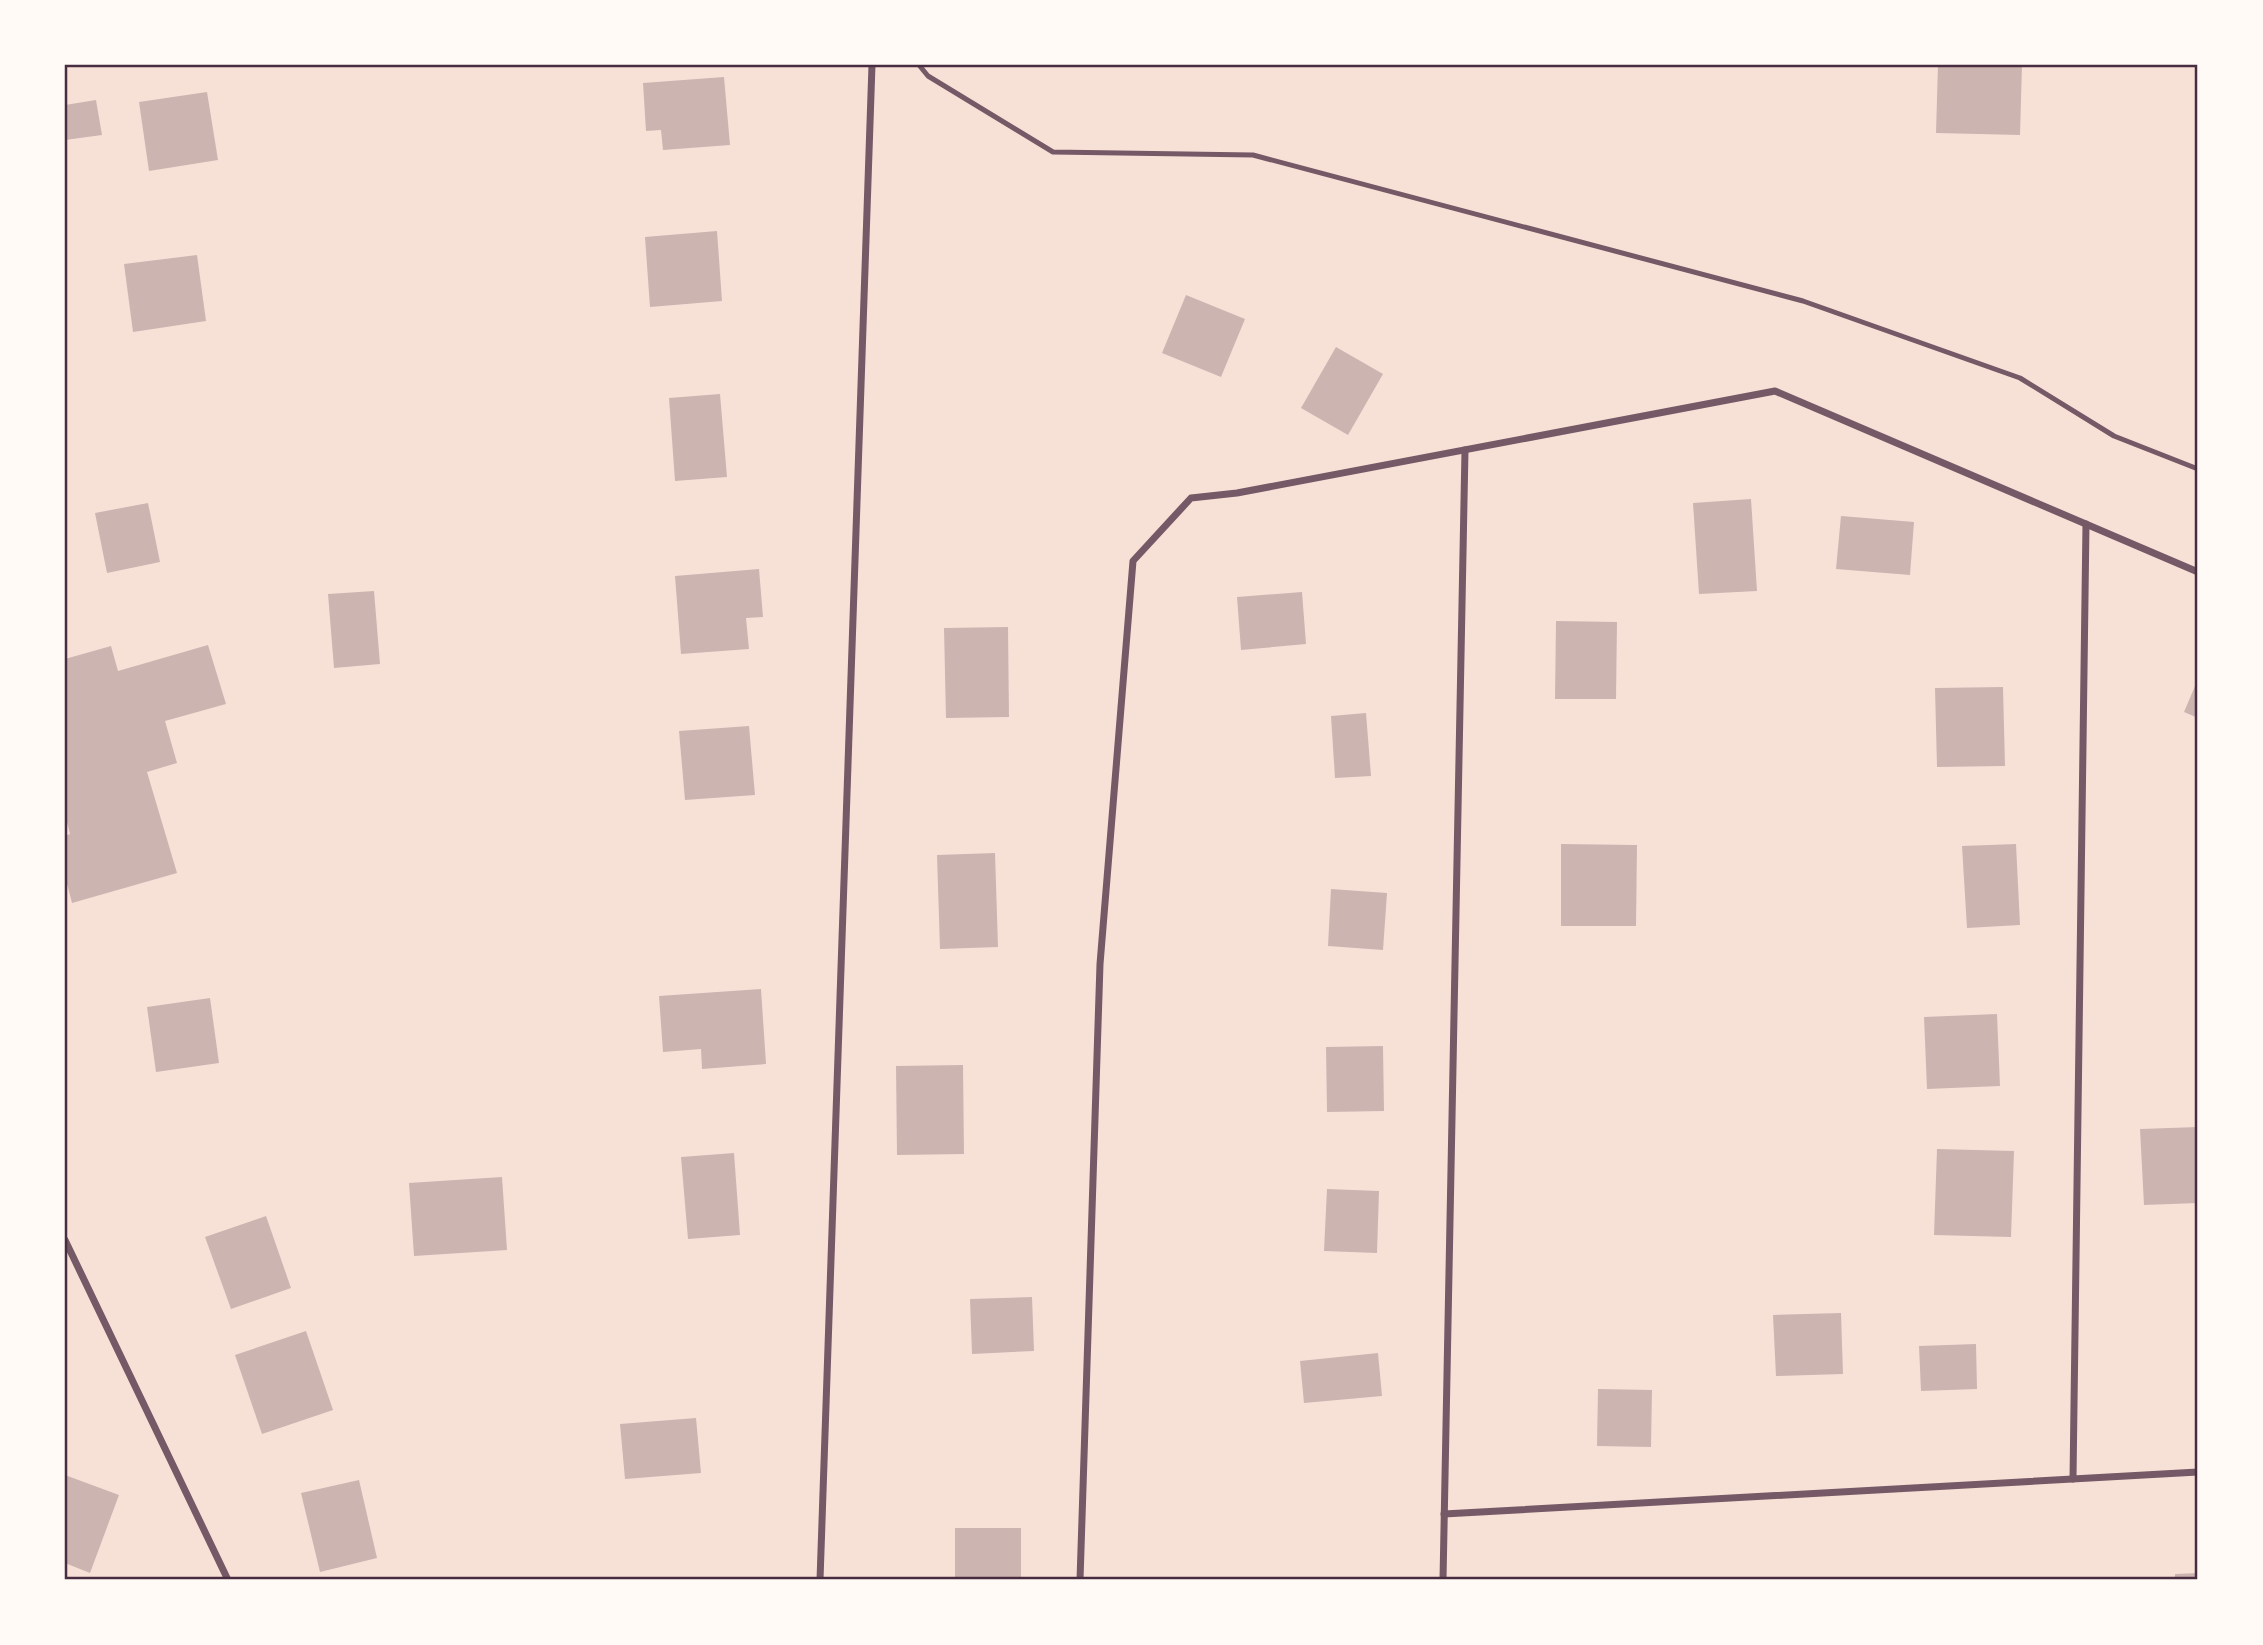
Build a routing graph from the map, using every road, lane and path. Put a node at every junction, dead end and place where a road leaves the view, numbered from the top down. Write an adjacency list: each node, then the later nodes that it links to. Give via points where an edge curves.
1 (872, 65): 12 (street)
2 (919, 65): 4 (lane, via 928,76 1053,152 1253,155 1803,301 2020,378 2114,436)
3 (1465, 450): 5 (street, via 1775,391); 10 (street); 13 (street, via 1191,498 1133,561 1100,964)
4 (2198, 468)
5 (2086, 524): 6 (street); 9 (street)
6 (2198, 572)
7 (65, 1240): 11 (street)
8 (2198, 1472): 9 (street)
9 (2073, 1479): 10 (street)
10 (1444, 1514): 14 (street)
11 (228, 1580)
12 (820, 1580)
13 (1080, 1580)
14 (1443, 1580)

